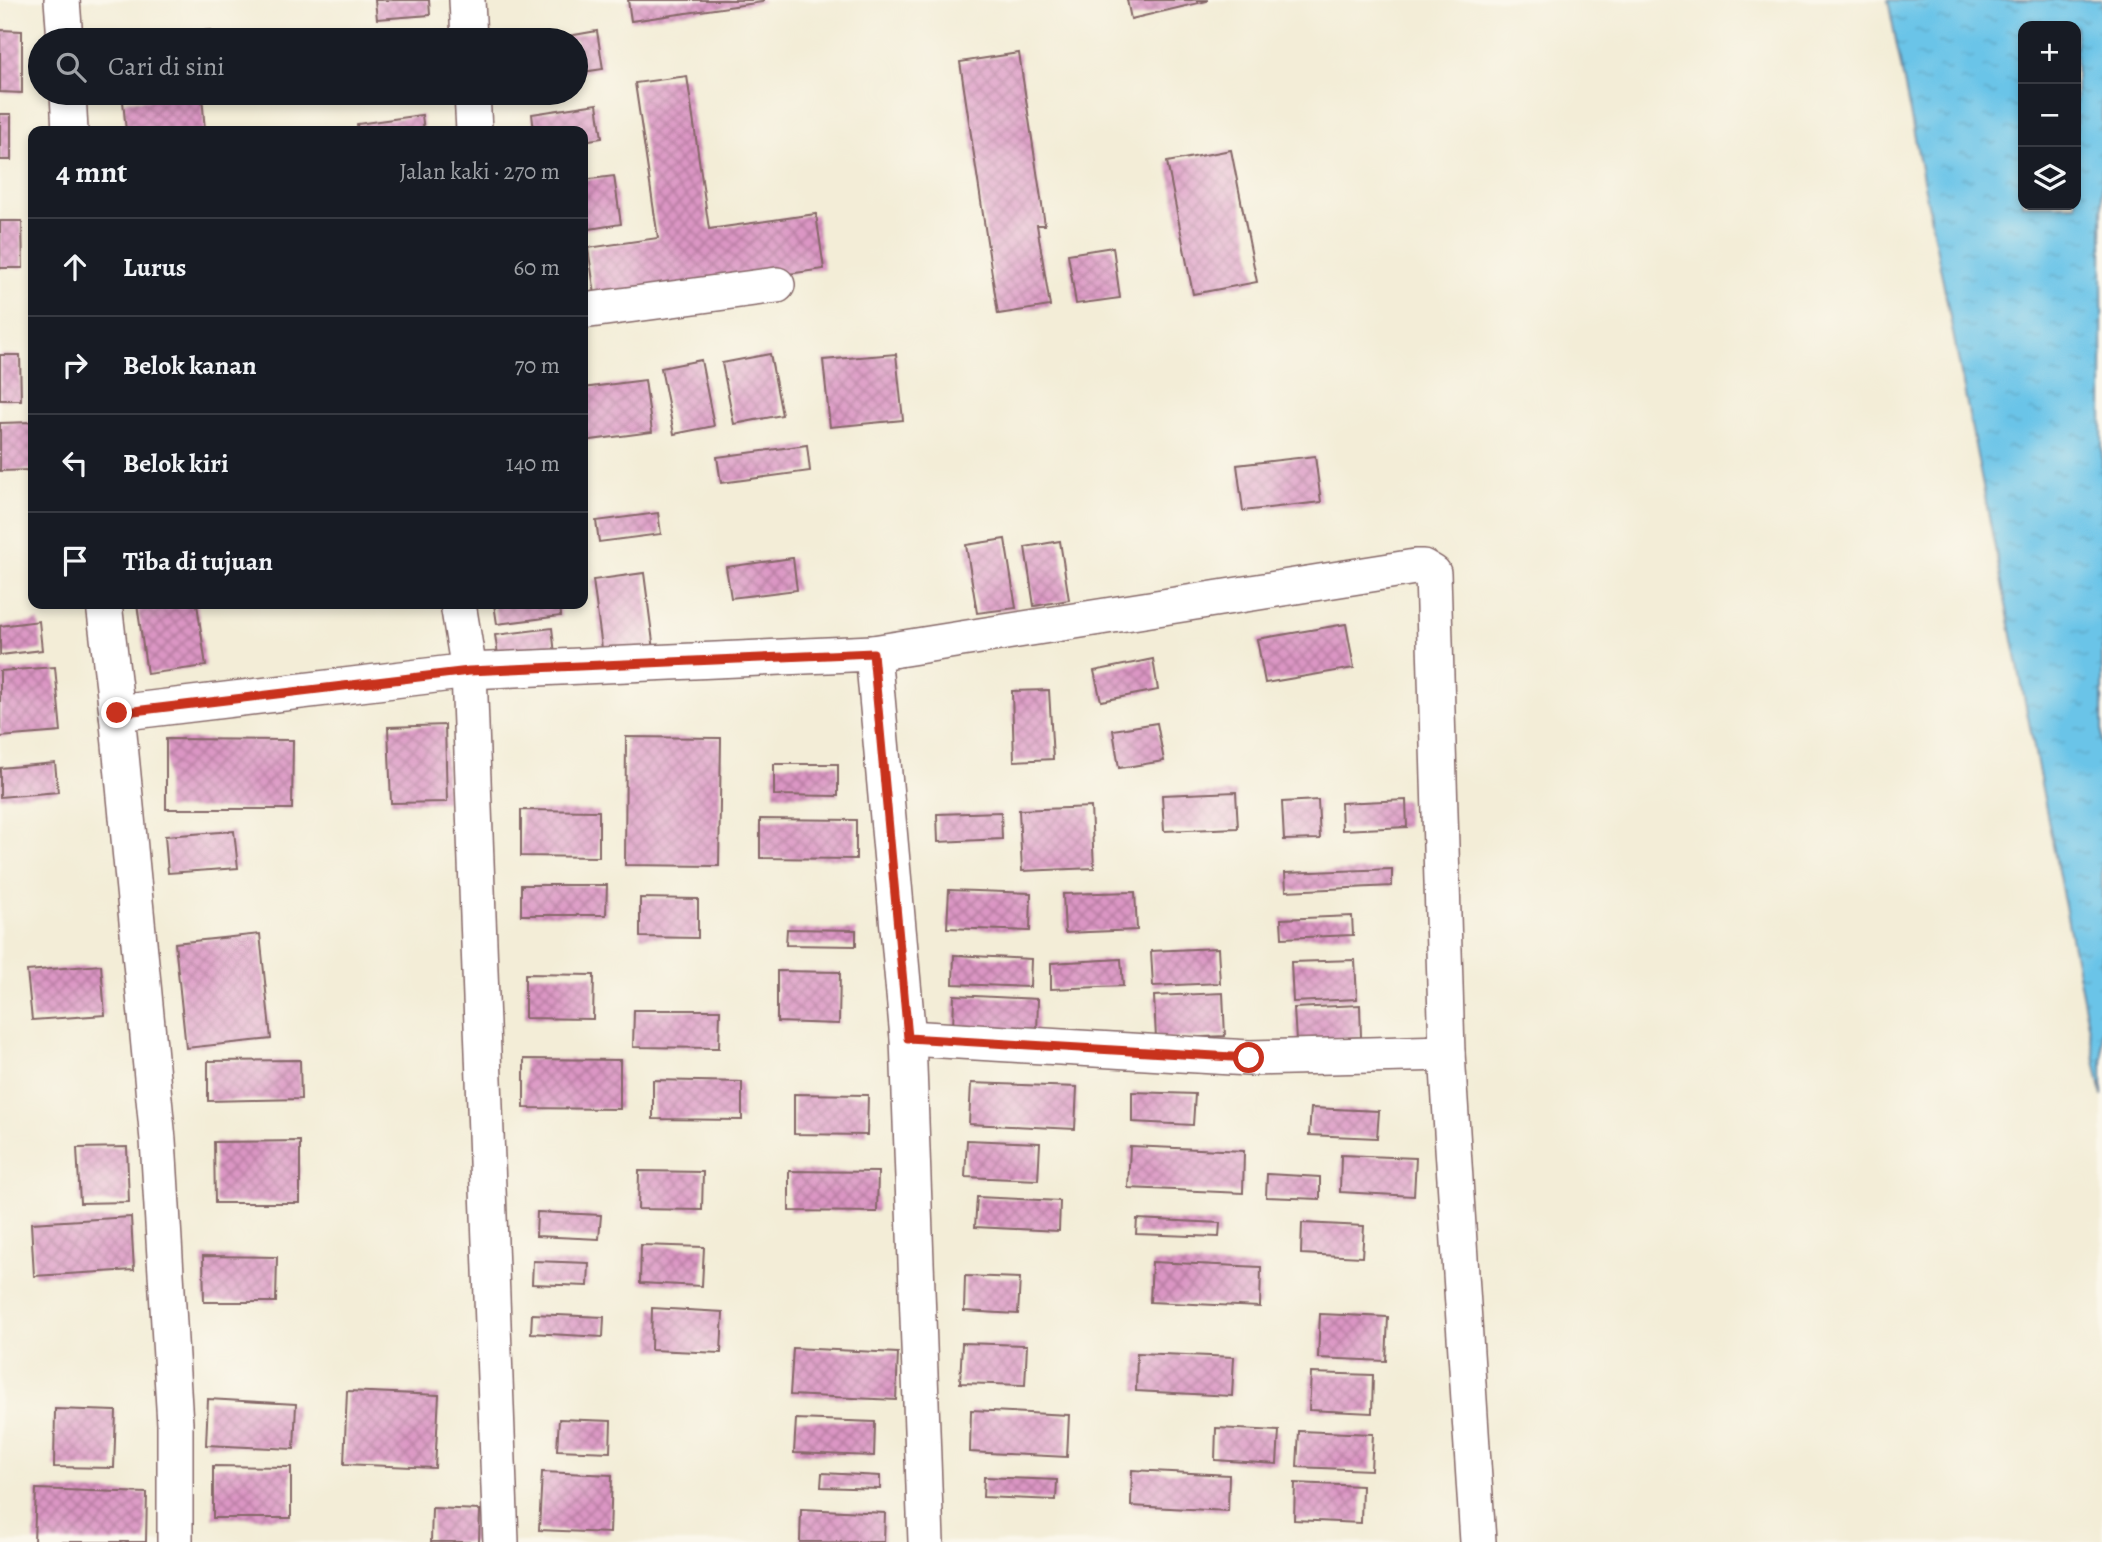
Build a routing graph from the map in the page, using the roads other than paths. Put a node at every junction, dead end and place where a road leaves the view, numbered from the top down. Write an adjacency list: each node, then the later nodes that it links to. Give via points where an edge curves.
1 (62, 0): 3 (street)
2 (467, 0): 4 (street)
3 (64, 28)
4 (468, 28)
5 (69, 105): 7 (street)
6 (473, 105): 8 (street)
7 (70, 126)
8 (474, 126)
9 (777, 285): 10 (street)
10 (588, 310)
11 (105, 609): 15 (street)
12 (459, 609): 14 (street)
13 (873, 653): 14 (street); 16 (street); 17 (street, via 1415,567 1429,569 1434,579)
14 (469, 671): 15 (street); 19 (street)
15 (117, 713): 18 (street, via 158,1140 175,1424)
16 (908, 1038): 17 (street, via 1249,1058); 20 (street)
17 (1447, 1053): 21 (street)
18 (175, 1542)
19 (501, 1542)
20 (926, 1542)
21 (1478, 1542)

